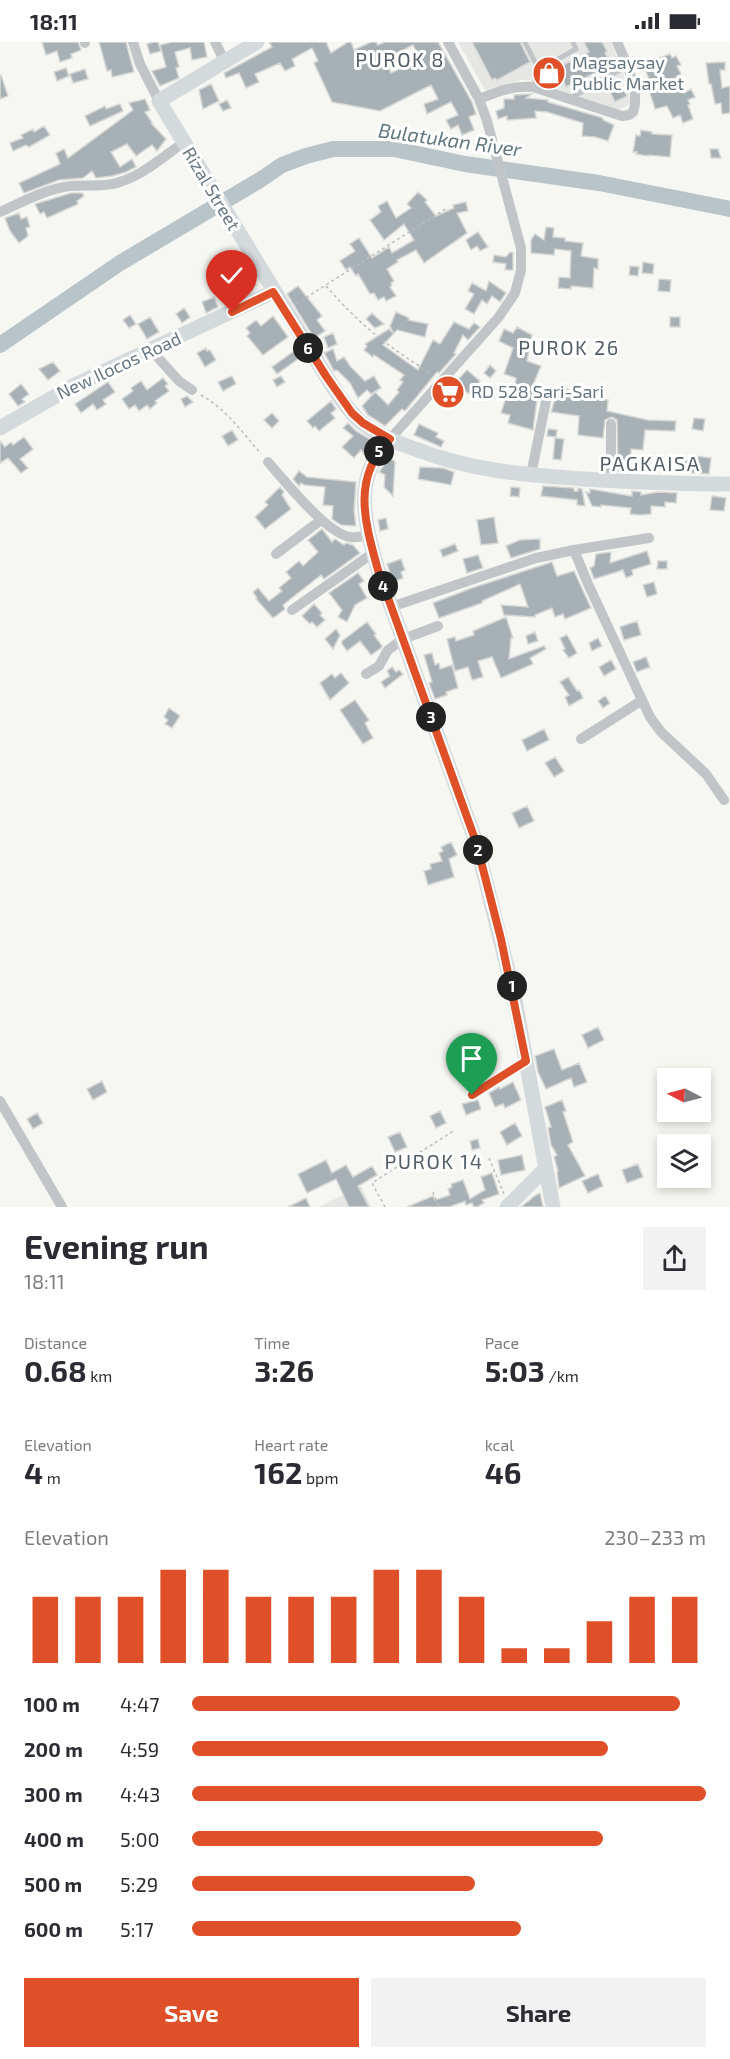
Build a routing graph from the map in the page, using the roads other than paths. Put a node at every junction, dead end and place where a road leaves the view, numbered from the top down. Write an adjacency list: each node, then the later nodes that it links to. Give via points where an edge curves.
1 (133, 42): 14 (street, Rizal Street)
2 (215, 42): 8 (street)
3 (258, 42): 8 (main road)
4 (448, 42): 12 (street)
5 (525, 42): 10 (lane)
6 (573, 42): 10 (lane, via 576,49)
7 (617, 42): 9 (street)
8 (224, 60): 14 (main road)
9 (627, 66): 13 (lane); 13 (street, via 636,98 629,115)
10 (539, 70): 11 (lane)
11 (533, 87): 12 (street, via 505,89); 13 (street)
12 (479, 99): 23 (street, via 521,248 519,282 507,306)
13 (569, 99)
14 (159, 101): 15 (main road, Rizal Street)
15 (183, 143): 16 (street, via 150,167 120,182 108,186 67,186); 17 (main road, Rizal Street)
16 (0, 212)
17 (273, 292): 18 (main road, New Ilocos Road); 23 (main road, Rizal Street, via 352,413)
18 (150, 350): 19 (street); 22 (main road, New Ilocos Road, via 73,386)
19 (192, 390)
20 (547, 396): 25 (street)
21 (611, 424): 26 (street)
22 (0, 428)
23 (390, 439): 25 (main road, Rizal Street, via 461,465); 29 (main road, via 378,451 366,478)
24 (268, 462): 28 (street)
25 (531, 475): 26 (main road, Rizal Street)
26 (611, 481): 27 (main road, Rizal Street)
27 (730, 484)
28 (321, 519): 29 (street, via 344,535); 33 (street)
29 (369, 535): 32 (main road)
30 (649, 538): 31 (street)
31 (574, 550): 34 (street, via 517,564); 39 (street)
32 (373, 553): 34 (main road); 35 (street)
33 (276, 554)
34 (391, 607): 37 (main road)
35 (292, 610)
36 (438, 627): 37 (street)
37 (403, 639): 38 (street, via 388,650 379,666); 42 (main road, via 476,842)
38 (366, 674)
39 (641, 701): 40 (street); 41 (street, via 661,732 706,774)
40 (581, 739)
41 (724, 800)
42 (526, 1061): 43 (street); 45 (main road)
43 (472, 1095)
44 (0, 1101): 46 (street)
45 (545, 1169): 47 (main road); 48 (main road)
46 (62, 1207)
47 (508, 1207)
48 (553, 1207)

